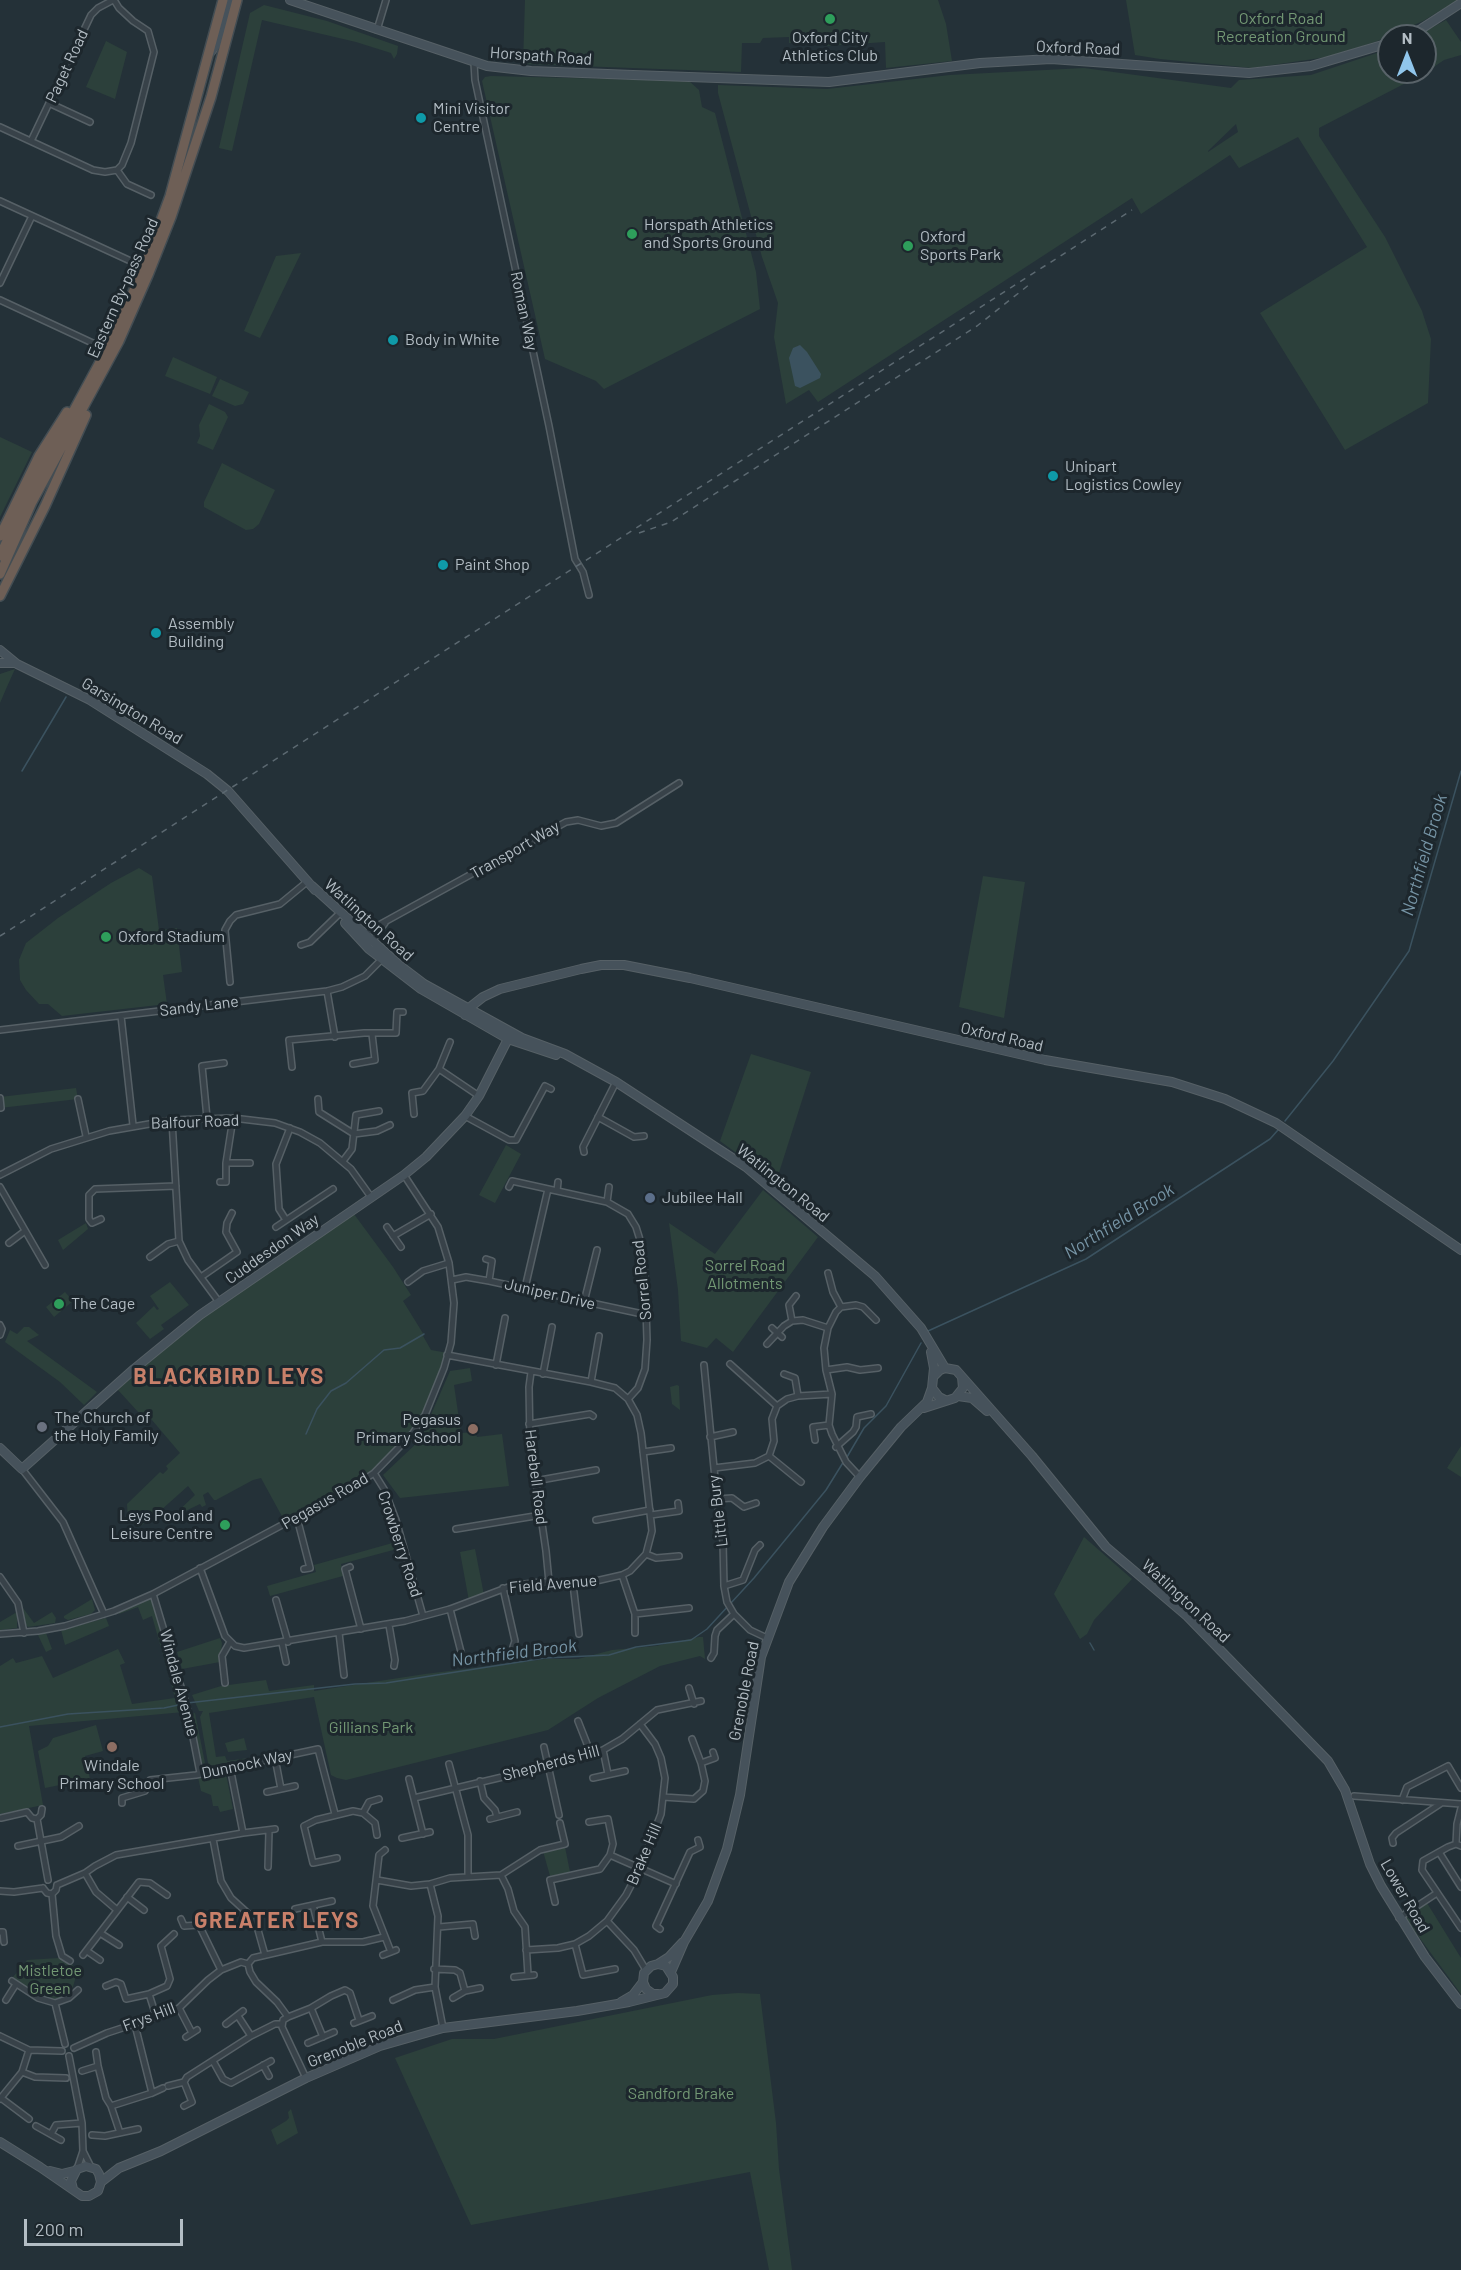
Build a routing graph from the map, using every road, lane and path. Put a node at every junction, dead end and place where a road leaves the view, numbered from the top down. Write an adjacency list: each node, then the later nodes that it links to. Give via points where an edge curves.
1 (113, 0): 14 (street, Paget Road, via 91,15); 18 (street, via 148,31 153,52 128,155)
2 (223, 0): 11 (highway, Eastern By-pass Road)
3 (229, 0): 11 (street, via 218,43)
4 (237, 0): 25 (highway, Eastern By-pass Road, via 211,97 171,217)
5 (290, 0): 9 (street, Horspath Road)
6 (386, 0): 9 (street)
7 (1461, 3): 8 (street)
8 (1430, 24)
9 (377, 30): 12 (street, Horspath Road)
10 (1377, 47): 13 (street, Oxford Road, via 1311,66 1249,73 1051,59 980,63 829,82)
11 (210, 53): 27 (highway, Eastern By-pass Road, via 171,196 112,340)
12 (474, 63): 13 (street, Horspath Road, via 531,71); 31 (street, Roman Way, via 574,560 583,572)
13 (764, 80)
14 (49, 104): 15 (street); 17 (street, Paget Road)
15 (90, 122)
16 (0, 127): 17 (street)
17 (31, 141): 18 (street, via 93,170)
18 (117, 170): 19 (street, via 127,184)
19 (151, 195)
20 (0, 201): 21 (street)
21 (32, 216): 22 (street); 23 (street)
22 (137, 264)
23 (0, 283)
24 (0, 300): 26 (street)
25 (119, 341): 30 (highway, Eastern By-pass Road, via 32,502); 32 (highway)
26 (99, 346)
27 (82, 395): 28 (highway, via 64,415 39,456); 29 (highway, Eastern By-pass Road)
28 (0, 536)
29 (0, 556)
30 (0, 573)
31 (589, 595)
32 (0, 596)
33 (0, 650): 35 (street)
34 (0, 663): 35 (street)
35 (17, 664): 37 (street, Garsington Road, via 106,710)
36 (679, 783): 40 (street, Transport Way, via 616,823 601,826 578,820 566,822)
37 (228, 791): 38 (street, Watlington Road)
38 (310, 884): 39 (street, Watlington Road); 45 (street, via 280,904 237,915 230,921 225,930)
39 (338, 914): 41 (street, Watlington Road); 43 (street, via 310,942)
40 (385, 923): 41 (street, Transport Way); 42 (street, Transport Way)
41 (364, 938): 42 (street, Watlington Road); 44 (street, Watlington Road)
42 (372, 941): 44 (street, Watlington Road)
43 (301, 945)
44 (384, 956): 47 (street, Sandy Lane, via 365,976); 49 (street, Watlington Road, via 402,976)
45 (230, 982)
46 (500, 989): 49 (street, Oxford Road, via 489,993); 51 (street); 110 (street, Oxford Road, via 601,965 624,965 1034,1058 1182,1084 1276,1123)
47 (327, 991): 50 (street, Sandy Lane); 55 (street)
48 (397, 1012): 53 (street, via 398,1032)
49 (467, 1012): 51 (street, Watlington Road)
50 (121, 1016): 52 (street, Sandy Lane); 75 (street)
51 (476, 1016): 54 (street, Watlington Road)
52 (0, 1030)
53 (372, 1034): 55 (street); 58 (street, via 375,1060)
54 (510, 1035): 61 (street, Watlington Road); 63 (street, Cuddesdon Way)
55 (335, 1036): 59 (street, via 289,1040)
56 (450, 1042): 60 (street)
57 (224, 1063): 72 (street, via 202,1065)
58 (353, 1064)
59 (292, 1066)
60 (439, 1069): 63 (street); 69 (street, via 423,1091 412,1093)
61 (616, 1082): 71 (street); 136 (street, Watlington Road, via 768,1184 875,1276)
62 (551, 1089): 70 (street, via 545,1086 515,1142)
63 (479, 1096): 70 (street, Cuddesdon Way)
64 (0, 1098): 67 (street)
65 (78, 1099): 79 (street)
66 (318, 1099): 78 (street, via 319,1112)
67 (1, 1108)
68 (379, 1111): 78 (street, via 356,1115)
69 (414, 1114)
70 (465, 1116): 86 (street, Cuddesdon Way)
71 (598, 1117): 80 (street, via 634,1137); 81 (street)
72 (207, 1118): 73 (street, Balfour Road); 74 (street, Balfour Road)
73 (233, 1118): 77 (street, Balfour Road); 83 (street)
74 (172, 1120): 75 (street, Balfour Road); 89 (street)
75 (133, 1125): 79 (street, Balfour Road)
76 (390, 1125): 78 (street)
77 (290, 1128): 82 (street, Balfour Road, via 320,1143); 101 (street, via 276,1164 279,1209)
78 (354, 1134): 82 (street, via 352,1149)
79 (86, 1136): 85 (street, Balfour Road)
80 (644, 1136)
81 (584, 1152)
82 (343, 1161): 96 (street, Balfour Road)
83 (226, 1162): 84 (street); 87 (street, via 225,1182)
84 (250, 1163)
85 (0, 1175)
86 (404, 1175): 96 (street, Cuddesdon Way); 99 (street, Pegasus Road)
87 (220, 1182)
88 (558, 1182): 95 (street)
89 (176, 1186): 100 (street, via 95,1189 89,1195 89,1225); 106 (street)
90 (0, 1187): 104 (street)
91 (509, 1187): 94 (street, Sorrel Road, via 512,1181)
92 (609, 1187): 97 (street)
93 (333, 1189): 101 (street)
94 (548, 1189): 95 (street, Sorrel Road); 120 (street)
95 (557, 1191): 97 (street, Sorrel Road)
96 (371, 1197): 122 (street, Cuddesdon Way)
97 (607, 1202): 125 (street, Sorrel Road, via 628,1214 636,1227)
98 (232, 1213): 116 (street, via 226,1232 237,1252)
99 (431, 1214): 105 (street); 113 (street, Pegasus Road)
100 (101, 1219)
101 (286, 1220): 102 (street)
102 (276, 1227)
103 (387, 1227): 105 (street)
104 (25, 1232): 107 (street); 114 (street)
105 (393, 1236): 108 (street)
106 (179, 1241): 111 (street); 116 (street)
107 (9, 1243)
108 (401, 1247)
109 (597, 1250): 123 (street)
110 (1461, 1250)
111 (150, 1257)
112 (486, 1259): 118 (street, via 492,1261)
113 (449, 1263): 117 (street, Pegasus Road); 119 (street, via 423,1271)
114 (45, 1265)
115 (828, 1273): 124 (street)
116 (201, 1278): 122 (street)
117 (452, 1280): 118 (street, Juniper Drive, via 466,1277); 138 (street, Pegasus Road, via 454,1322)
118 (489, 1281): 120 (street, Juniper Drive)
119 (413, 1282)
120 (525, 1288): 123 (street, Juniper Drive)
121 (796, 1296): 128 (street, via 789,1305)
122 (219, 1302): 173 (street, Cuddesdon Way, via 134,1369)
123 (584, 1302): 125 (street, Juniper Drive)
124 (841, 1307): 127 (street, via 863,1307); 131 (street)
125 (647, 1315): 155 (street, Sorrel Road, via 645,1369 638,1388)
126 (505, 1318): 140 (street)
127 (876, 1320)
128 (792, 1321): 131 (street); 132 (street)
129 (0, 1325): 133 (street)
130 (552, 1327): 146 (street)
131 (828, 1328): 144 (street, via 824,1348)
132 (774, 1330): 135 (street); 137 (street)
133 (0, 1335)
134 (600, 1336): 150 (street)
135 (782, 1337)
136 (928, 1339): 143 (street, Watlington Road); 149 (street, Watlington Road)
137 (767, 1344)
138 (447, 1355): 140 (street); 175 (street, Pegasus Road, via 425,1415)
139 (730, 1364): 157 (street)
140 (496, 1365): 145 (street)
141 (704, 1365): 165 (street, Little Bury)
142 (878, 1368): 144 (street)
143 (945, 1368): 148 (street); 149 (street)
144 (826, 1370): 152 (street)
145 (531, 1372): 146 (street); 161 (street, Harebell Road)
146 (543, 1374): 150 (street)
147 (784, 1374): 153 (street, via 795,1377)
148 (962, 1376): 154 (street, via 963,1388); 163 (street, Watlington Road)
149 (933, 1377): 151 (street)
150 (591, 1382): 155 (street, via 615,1388)
151 (932, 1388): 156 (street); 158 (street, Grenoble Road)
152 (832, 1394): 153 (street); 162 (street)
153 (798, 1396): 157 (street)
154 (958, 1396): 156 (street); 163 (street, Watlington Road, via 972,1398)
155 (628, 1399): 170 (street, via 637,1415)
156 (945, 1400): 158 (street, Grenoble Road)
157 (777, 1406): 171 (street)
158 (920, 1410): 176 (street, Grenoble Road)
159 (871, 1414): 169 (street, via 857,1417 856,1427)
160 (593, 1416): 161 (street)
161 (529, 1424): 177 (street, Harebell Road)
162 (829, 1425): 166 (street, via 813,1427); 169 (street)
163 (1009, 1430): 249 (street, Watlington Road, via 1106,1547 1187,1616 1328,1761)
164 (733, 1432): 165 (street)
165 (710, 1437): 172 (street, Little Bury)
166 (814, 1440)
167 (0, 1448): 173 (street)
168 (671, 1448): 170 (street)
169 (837, 1448): 176 (street)
170 (643, 1452): 182 (street)
171 (769, 1456): 172 (street, via 755,1463); 178 (street)
172 (714, 1468): 179 (street, Little Bury)
173 (22, 1469): 204 (street, via 63,1522)
174 (596, 1470): 177 (street)
175 (374, 1473): 184 (street, Pegasus Road); 206 (street, Crowberry Road, via 396,1520)
176 (860, 1477): 214 (street, Grenoble Road, via 797,1567)
177 (535, 1482): 183 (street, Harebell Road)
178 (801, 1482)
179 (717, 1499): 181 (street, via 732,1498 744,1507); 197 (street, Little Bury)
180 (678, 1503): 182 (street, via 679,1511)
181 (756, 1503)
182 (651, 1512): 185 (street); 188 (street, via 652,1536)
183 (541, 1515): 186 (street); 195 (street, Harebell Road)
184 (297, 1518): 191 (street, Pegasus Road); 192 (street, via 310,1568)
185 (596, 1520)
186 (456, 1529)
187 (760, 1545): 197 (street, via 743,1580)
188 (646, 1554): 189 (street, via 656,1558); 193 (street)
189 (679, 1556)
190 (350, 1567): 208 (street, via 345,1569)
191 (200, 1568): 199 (street, Pegasus Road); 215 (street)
192 (304, 1569)
193 (622, 1575): 196 (street, Field Avenue); 205 (street)
194 (0, 1576): 209 (street, via 18,1603)
195 (549, 1582): 196 (street, Field Avenue); 198 (street, Field Avenue)
196 (573, 1584): 213 (street)
197 (724, 1586): 203 (street, Little Bury)
198 (503, 1588): 202 (street, Field Avenue); 217 (street)
199 (153, 1594): 204 (street, Pegasus Road); 240 (street, Windale Avenue, via 185,1698)
200 (276, 1600): 216 (street)
201 (689, 1608): 205 (street)
202 (450, 1609): 206 (street, Field Avenue); 218 (street)
203 (731, 1609): 214 (street, via 754,1633); 219 (street, via 714,1636)
204 (104, 1614): 209 (street, Pegasus Road)
205 (635, 1614): 211 (street)
206 (423, 1616): 207 (street, Field Avenue)
207 (389, 1625): 208 (street, Field Avenue); 221 (street)
208 (361, 1629): 210 (street, Field Avenue)
209 (24, 1633): 212 (street, Pegasus Road)
210 (339, 1633): 216 (street, Field Avenue); 222 (street)
211 (635, 1633)
212 (0, 1634)
213 (579, 1634)
214 (767, 1638): 322 (street, Grenoble Road, via 757,1675 735,1823 708,1901)
215 (230, 1642): 216 (street, Field Avenue, via 244,1648); 223 (street, via 222,1656)
216 (285, 1642): 220 (street)
217 (513, 1647)
218 (460, 1656)
219 (711, 1658)
220 (286, 1662)
221 (394, 1666)
222 (344, 1675)
223 (225, 1683)
224 (689, 1688): 226 (street)
225 (701, 1701): 226 (street, Shepherds Hill)
226 (694, 1704): 228 (street, Shepherds Hill, via 652,1712)
227 (578, 1721): 233 (street)
228 (640, 1724): 231 (street, Shepherds Hill); 251 (street, Brake Hill, via 661,1758)
229 (692, 1739): 235 (street)
230 (544, 1747): 237 (street)
231 (603, 1750): 233 (street, Shepherds Hill); 241 (street)
232 (713, 1752): 235 (street, via 715,1758)
233 (591, 1754): 237 (street, Shepherds Hill)
234 (275, 1758): 238 (street, Dunnock Way); 248 (street); 262 (street, Dunnock Way, via 318,1749)
235 (701, 1763): 251 (street, via 703,1791 694,1799)
236 (449, 1764): 246 (street)
237 (549, 1766): 244 (street, Shepherds Hill); 263 (street)
238 (230, 1767): 240 (street, Dunnock Way); 272 (street)
239 (625, 1771): 241 (street)
240 (200, 1773): 256 (street, Dunnock Way, via 150,1780 145,1791 122,1798)
241 (608, 1774): 242 (street)
242 (593, 1778)
243 (409, 1779): 253 (street)
244 (480, 1781): 246 (street, Shepherds Hill); 264 (street, via 484,1798)
245 (295, 1786): 248 (street)
246 (456, 1788): 253 (street, Shepherds Hill); 290 (street, via 468,1835)
247 (1461, 1788): 255 (street, via 1448,1766 1407,1788)
248 (281, 1789): 250 (street)
249 (1346, 1790): 309 (street, Lower Road, via 1370,1864)
250 (267, 1792)
251 (663, 1797): 287 (street, Brake Hill, via 661,1814)
252 (1354, 1797): 255 (street)
253 (414, 1798): 273 (street)
254 (379, 1799): 261 (street, via 369,1802)
255 (1402, 1800): 257 (street)
256 (122, 1803)
257 (1441, 1803): 258 (street); 279 (street, via 1396,1833)
258 (1461, 1806): 280 (street, via 1456,1824)
259 (42, 1809): 266 (street)
260 (517, 1812): 264 (street)
261 (363, 1813): 262 (street); 274 (street, via 375,1823)
262 (335, 1814): 285 (street, via 304,1826 313,1863)
263 (559, 1815)
264 (497, 1817): 267 (street)
265 (1, 1818): 266 (street, via 27,1812)
266 (37, 1819): 277 (street)
267 (489, 1819)
268 (560, 1822): 289 (street, via 565,1844 540,1850)
269 (589, 1822): 284 (street, via 611,1818)
270 (79, 1826): 277 (street, via 61,1837)
271 (430, 1832): 273 (street)
272 (243, 1833): 276 (street); 286 (street, via 272,1830)
273 (423, 1833): 275 (street)
274 (377, 1835)
275 (402, 1838)
276 (213, 1839): 288 (street, via 116,1855); 326 (street, via 221,1881 231,1898 252,1917)
277 (40, 1840): 281 (street); 291 (street)
278 (698, 1840): 294 (street, via 700,1847 690,1852)
279 (1393, 1843)
280 (1458, 1845): 283 (street)
281 (18, 1846)
282 (385, 1850): 292 (street, via 379,1855)
283 (1439, 1852): 296 (street); 299 (street, via 1423,1861 1422,1870)
284 (610, 1856): 287 (street); 304 (street, via 600,1869 550,1880)
285 (337, 1858)
286 (268, 1867)
287 (640, 1868): 294 (street); 311 (street, Brake Hill)
288 (85, 1874): 295 (street); 307 (street, via 96,1892)
289 (501, 1875): 290 (street); 325 (street, via 514,1911 525,1928)
290 (468, 1877): 293 (street)
291 (48, 1880): 295 (street); 297 (street)
292 (377, 1880): 293 (street, via 411,1886); 319 (street, via 373,1906)
293 (430, 1884): 312 (street)
294 (676, 1884): 314 (street, via 656,1926)
295 (57, 1885): 300 (street)
296 (1461, 1887)
297 (43, 1888): 298 (street); 300 (street)
298 (0, 1891)
299 (1437, 1893): 309 (street); 313 (street)
300 (52, 1894): 329 (street, via 56,1936 62,1956)
301 (167, 1895): 302 (street, via 150,1883 138,1881)
302 (127, 1897): 307 (street); 308 (street)
303 (332, 1901): 305 (street)
304 (555, 1902)
305 (313, 1905): 306 (street); 321 (street)
306 (295, 1909)
307 (117, 1910): 316 (street)
308 (144, 1910)
309 (1399, 1918): 351 (street, Lower Road)
310 (181, 1919): 334 (street, via 184,1926 202,1924)
311 (607, 1921): 323 (street, Brake Hill); 335 (street, via 634,1950)
312 (439, 1927): 318 (street, via 472,1924); 332 (street)
313 (1461, 1928)
314 (660, 1929)
315 (0, 1932): 320 (street)
316 (100, 1933): 324 (street); 328 (street, via 85,1953)
317 (174, 1934): 344 (street, via 161,1946 170,1979 167,1986)
318 (475, 1936)
319 (384, 1937): 321 (street, Frys Hill, via 363,1942); 327 (street, via 393,1951)
320 (4, 1942)
321 (322, 1942): 326 (street, Frys Hill)
322 (684, 1942): 331 (street, Grenoble Road); 336 (street, Grenoble Road)
323 (575, 1944): 325 (street); 333 (street, via 583,1975)
324 (119, 1945)
325 (526, 1950): 337 (street, via 531,1975)
326 (265, 1955): 330 (street, Frys Hill)
327 (383, 1955)
328 (100, 1960)
329 (70, 1961)
330 (248, 1964): 334 (street, Frys Hill, via 241,1962); 358 (street, via 256,1982)
331 (658, 1964): 335 (street); 336 (street)
332 (434, 1969): 340 (street); 343 (street, via 460,1973)
333 (615, 1969)
334 (221, 1970): 352 (street, Frys Hill)
335 (646, 1970): 338 (street)
336 (671, 1972): 345 (street, via 673,1984)
337 (514, 1977)
338 (643, 1982): 345 (street, via 652,1994); 350 (street, via 633,1995)
339 (106, 1986): 344 (street, via 121,1984 126,1999)
340 (435, 1987): 348 (street, via 415,1990); 362 (street)
341 (480, 1988): 343 (street)
342 (78, 1990): 349 (street)
343 (465, 1991): 346 (street)
344 (149, 1994): 355 (street)
345 (660, 1995): 350 (street, Grenoble Road)
346 (453, 1998)
347 (6, 2000): 349 (street, via 14,1983 38,1998)
348 (393, 2000)
349 (56, 2003): 369 (street)
350 (619, 2003): 362 (street, Grenoble Road)
351 (1461, 2004)
352 (179, 2008): 355 (street, Frys Hill); 366 (street, via 195,2031)
353 (311, 2008): 357 (street, via 345,1990 350,1993 357,2021); 358 (street); 367 (street)
354 (243, 2011): 356 (street)
355 (156, 2016): 361 (street, Frys Hill)
356 (238, 2016): 359 (street); 365 (street)
357 (372, 2016)
358 (288, 2017): 360 (street)
359 (226, 2024)
360 (282, 2024): 365 (street); 383 (street)
361 (135, 2025): 370 (street, Frys Hill); 385 (street)
362 (443, 2028): 383 (street, Grenoble Road, via 380,2046)
363 (333, 2032): 367 (street)
364 (0, 2036): 371 (street)
365 (251, 2036): 375 (street)
366 (186, 2037)
367 (323, 2037): 368 (street)
368 (308, 2043)
369 (65, 2044): 370 (street); 372 (street)
370 (74, 2048): 374 (street)
371 (29, 2050): 372 (street); 380 (street)
372 (62, 2051): 374 (street)
373 (96, 2052): 378 (street)
374 (69, 2056): 390 (street)
375 (213, 2061): 377 (street, via 231,2083); 384 (street)
376 (271, 2061): 377 (street)
377 (263, 2065): 381 (street)
378 (98, 2066): 379 (street); 387 (street)
379 (82, 2071)
380 (22, 2072): 382 (street, via 34,2077); 386 (street)
381 (269, 2076)
382 (66, 2078)
383 (306, 2078): 401 (street, Grenoble Road, via 209,2129)
384 (184, 2082): 385 (street); 388 (street, via 195,2101)
385 (152, 2093): 387 (street)
386 (0, 2098): 389 (street)
387 (111, 2106): 393 (street)
388 (184, 2106)
389 (28, 2119)
390 (82, 2123): 394 (street, via 56,2125); 398 (street)
391 (36, 2126): 394 (street)
392 (138, 2129): 393 (street)
393 (120, 2133): 395 (street)
394 (51, 2134): 396 (street)
395 (92, 2134)
396 (61, 2140)
397 (0, 2142): 399 (street)
398 (83, 2151): 400 (street); 402 (street)
399 (40, 2167): 402 (street, via 63,2174); 404 (street)
400 (94, 2168): 401 (street, Grenoble Road); 402 (street); 403 (street)
401 (119, 2168): 403 (street, Grenoble Road)
402 (76, 2170): 404 (street, via 71,2181)
403 (101, 2182): 404 (street, via 98,2191 88,2196)
404 (73, 2189)

